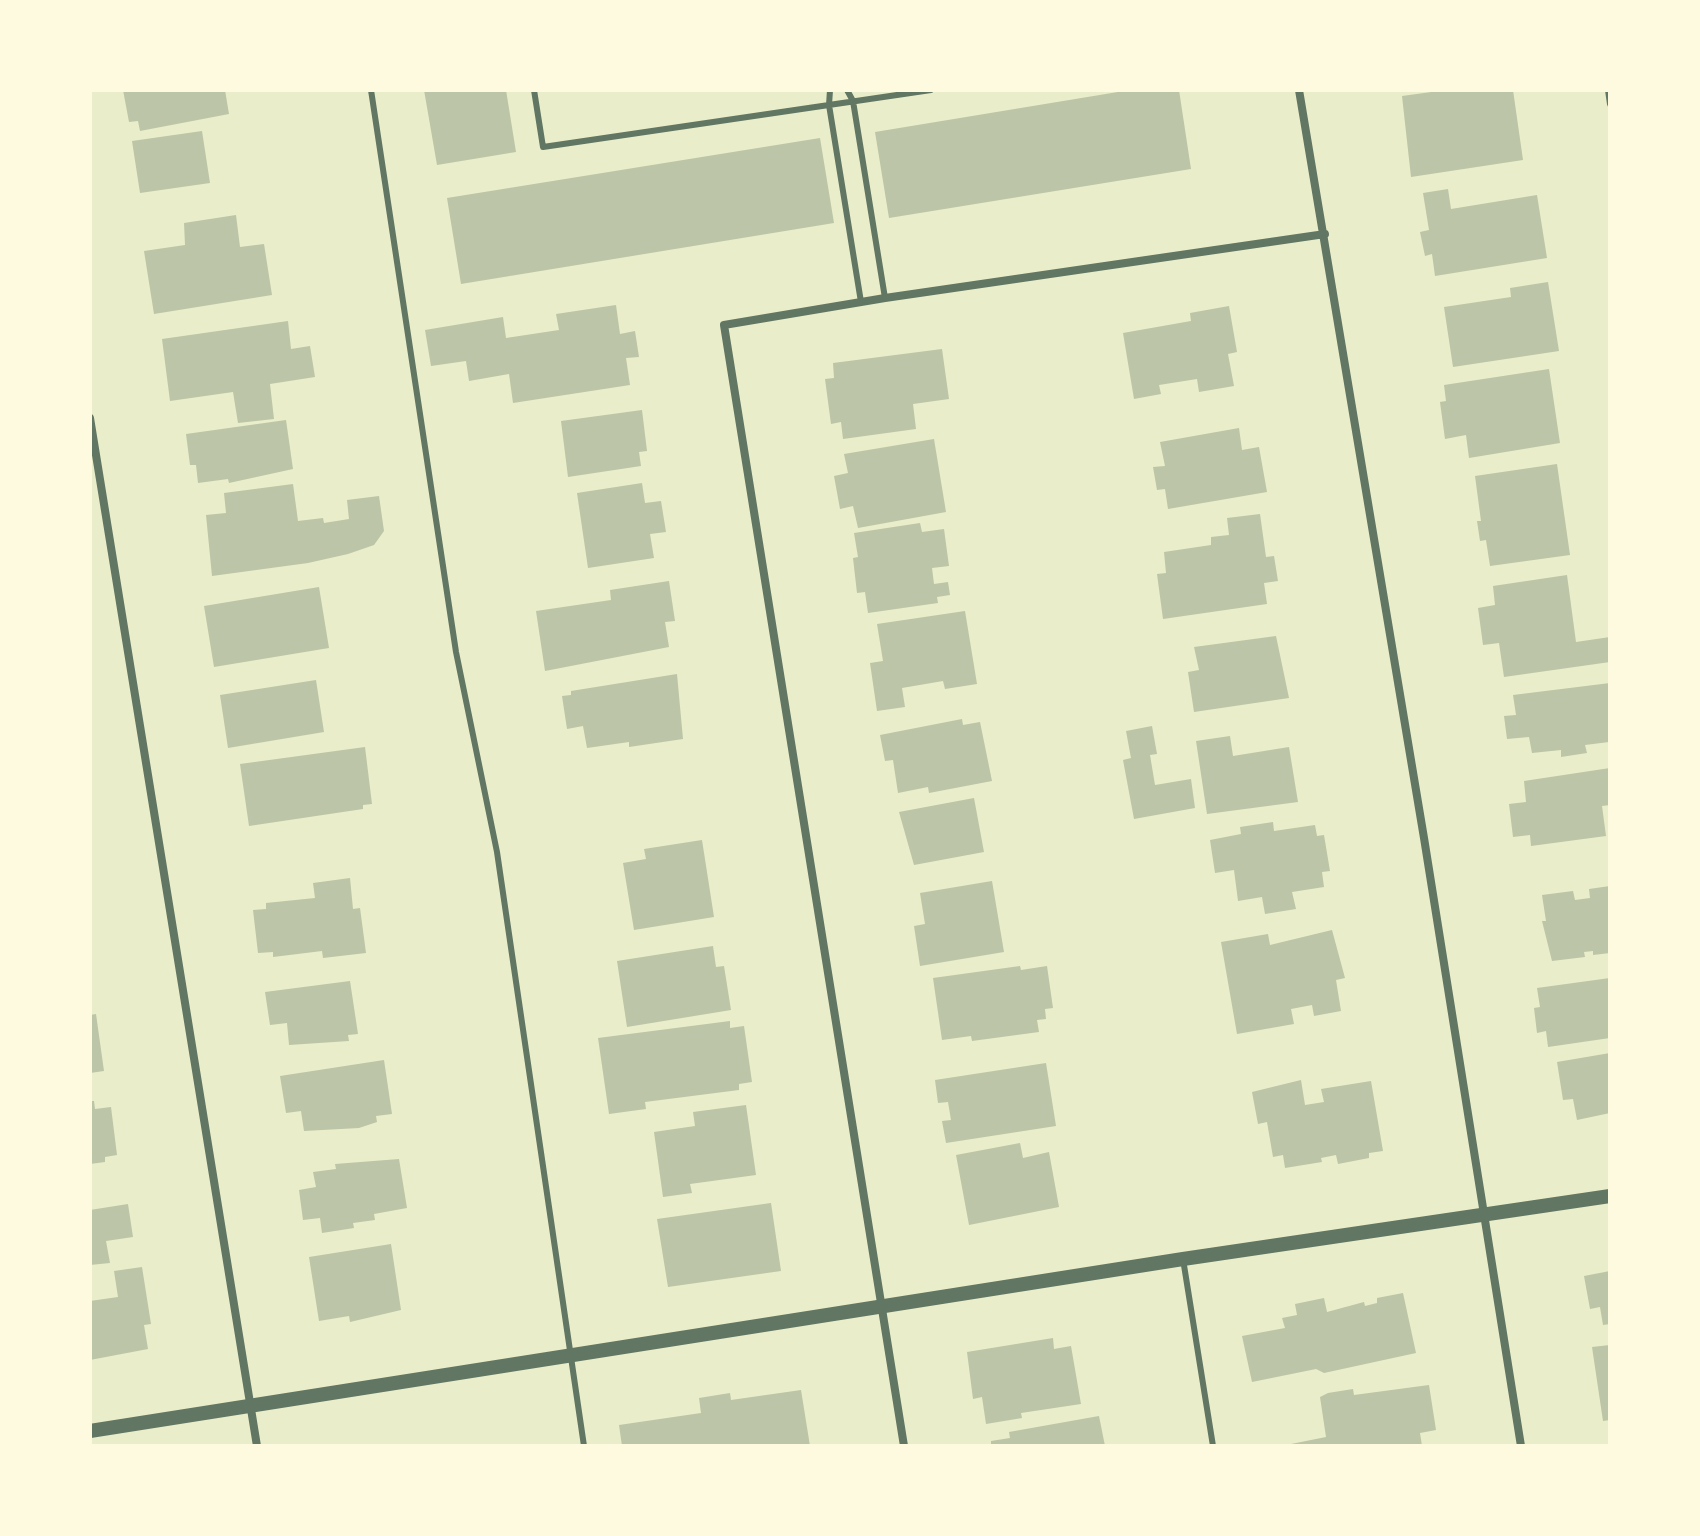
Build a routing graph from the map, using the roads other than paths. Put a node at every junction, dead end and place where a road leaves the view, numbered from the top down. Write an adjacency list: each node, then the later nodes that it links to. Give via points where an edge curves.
1 (371, 90): 19 (lane, via 456,652 497,852)
2 (534, 90): 10 (lane, via 543,147)
3 (830, 90): 10 (lane)
4 (847, 90): 8 (lane)
5 (931, 90): 8 (lane)
6 (1299, 90): 11 (street)
7 (1608, 90): 9 (lane)
8 (853, 101): 10 (lane); 12 (lane)
9 (1610, 104)
10 (829, 105): 13 (lane)
11 (1325, 234): 12 (street); 16 (street)
12 (885, 298): 13 (street)
13 (861, 302): 18 (street, via 724,325)
14 (90, 418): 20 (street)
15 (1610, 1196): 16 (street)
16 (1484, 1215): 17 (street); 26 (street)
17 (1183, 1259): 18 (street); 25 (lane)
18 (882, 1306): 19 (street); 24 (street)
19 (569, 1355): 20 (street); 23 (lane)
20 (250, 1406): 21 (street); 22 (street)
21 (90, 1431)
22 (257, 1446)
23 (584, 1446)
24 (904, 1446)
25 (1213, 1446)
26 (1521, 1446)

